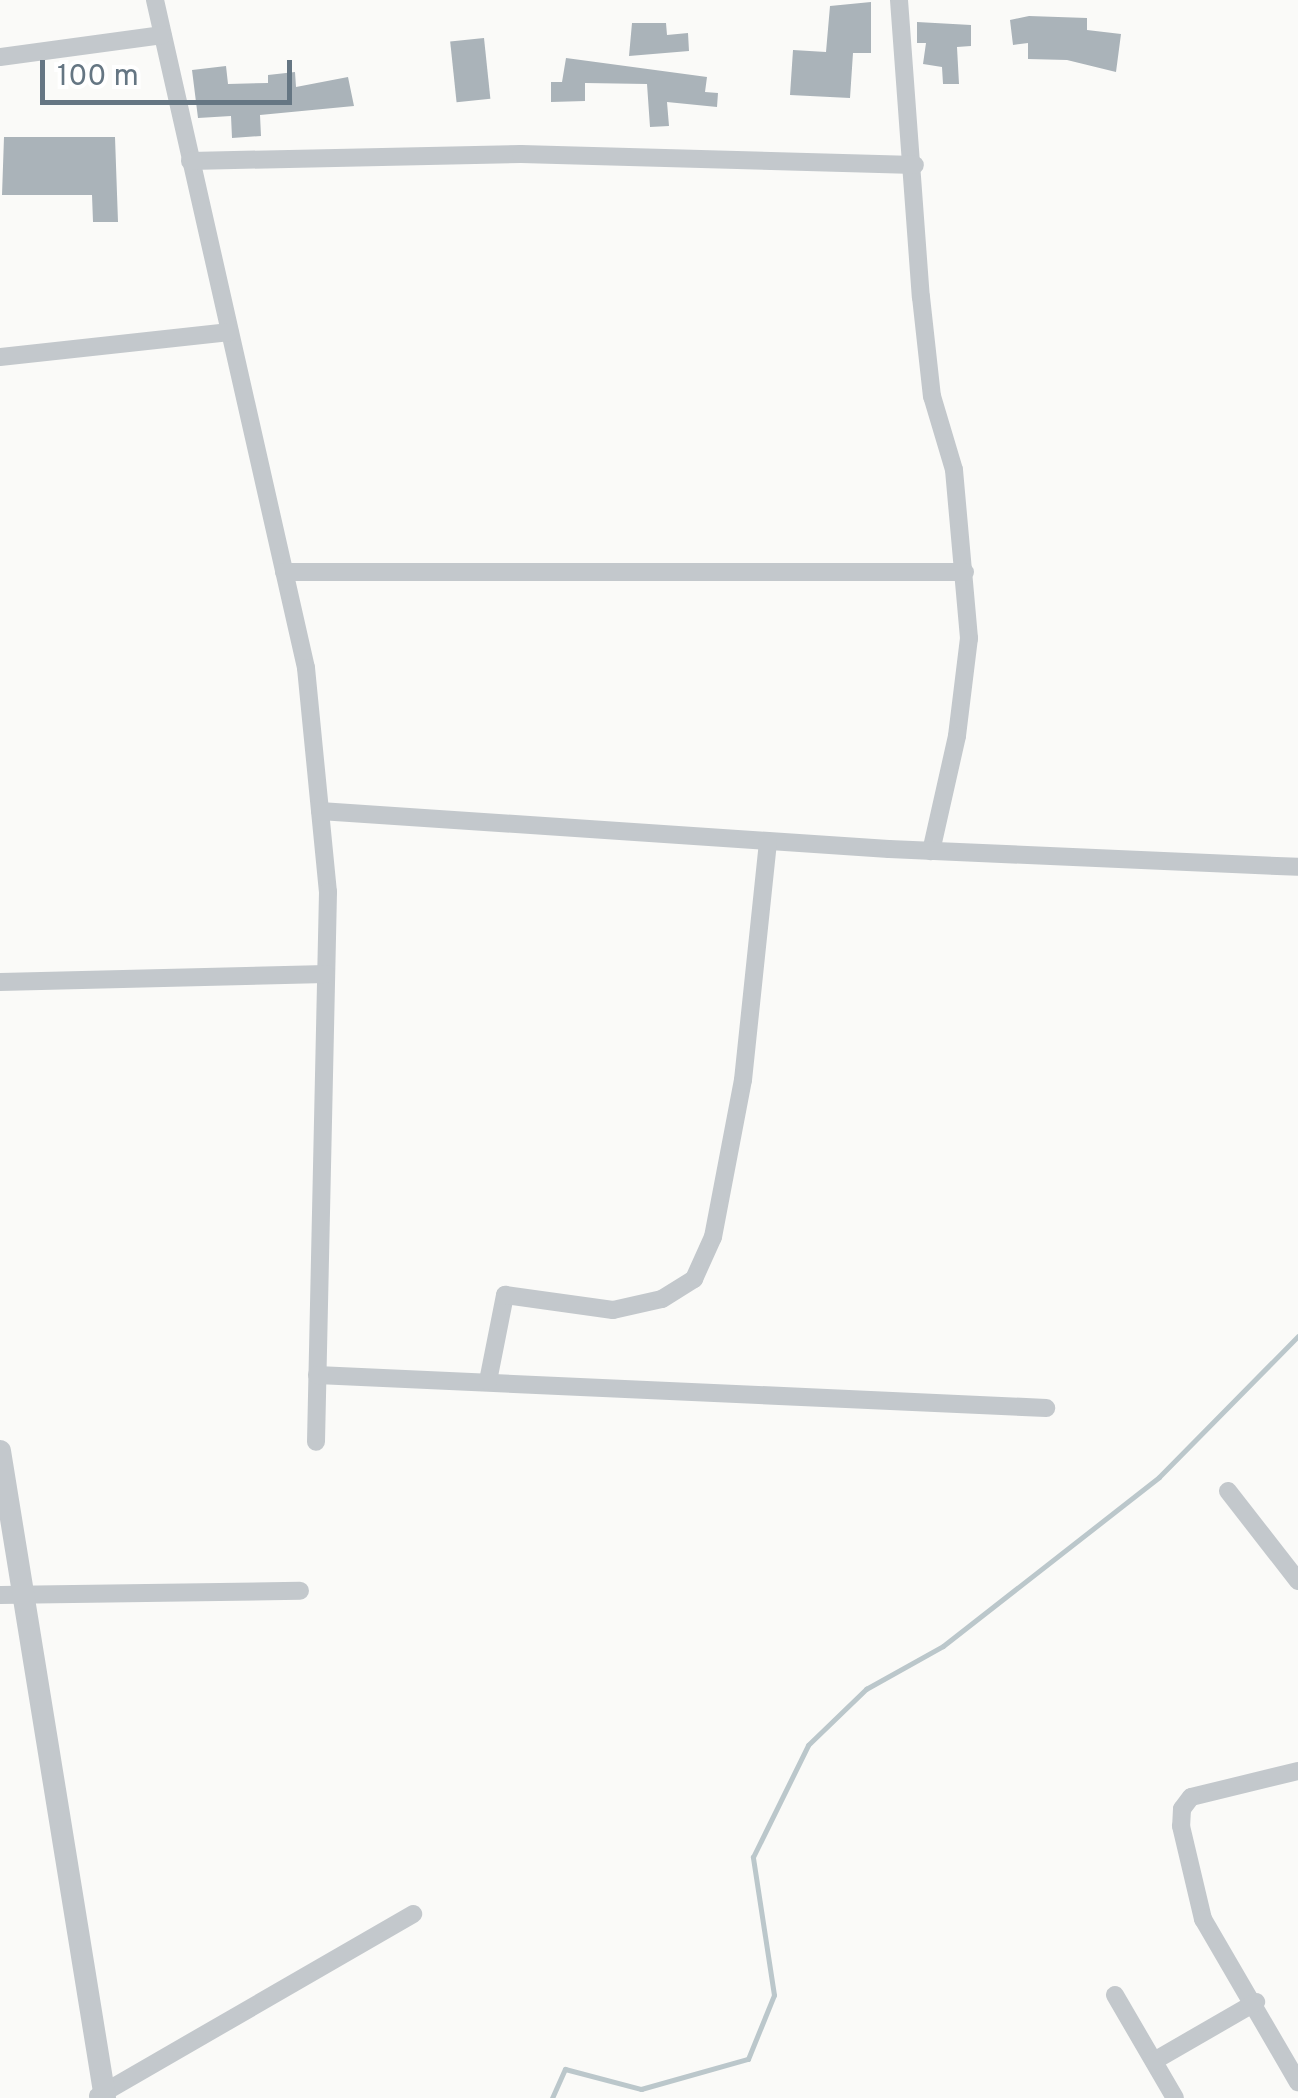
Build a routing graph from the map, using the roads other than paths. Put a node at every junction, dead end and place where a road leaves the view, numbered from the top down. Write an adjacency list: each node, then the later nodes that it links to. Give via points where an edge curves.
1 (156, 0): 3 (street)
2 (899, 0): 6 (street)
3 (163, 35): 4 (street); 5 (street)
4 (0, 57)
5 (190, 162): 6 (street, via 521,154); 7 (street)
6 (915, 165): 10 (street, via 932,396 954,470)
7 (230, 332): 8 (street); 9 (street)
8 (0, 357)
9 (284, 572): 10 (street); 11 (street, via 306,668)
10 (965, 572): 13 (street, via 969,638 957,736)
11 (320, 812): 12 (street); 15 (street)
12 (768, 841): 13 (street); 18 (street, via 742,1080 713,1238 694,1279 662,1299 612,1310 505,1295)
13 (930, 851): 14 (street)
14 (1298, 867)
15 (326, 974): 16 (street); 17 (street)
16 (0, 982)
17 (317, 1376): 18 (street); 20 (street)
18 (488, 1382): 19 (street)
19 (1046, 1408)
20 (316, 1442)
21 (0, 1450): 26 (street)
22 (1228, 1491): 23 (street)
23 (1298, 1582)
24 (300, 1591): 26 (street)
25 (0, 1595): 26 (street)
26 (27, 1595): 33 (street)
27 (1298, 1771): 30 (street, via 1218,1787 1182,1809 1204,1919)
28 (414, 1914): 33 (street)
29 (1115, 1996): 31 (street)
30 (1256, 2002): 31 (street); 32 (street)
31 (1154, 2061): 34 (street)
32 (1298, 2082)
33 (102, 2096)
34 (1175, 2098)

